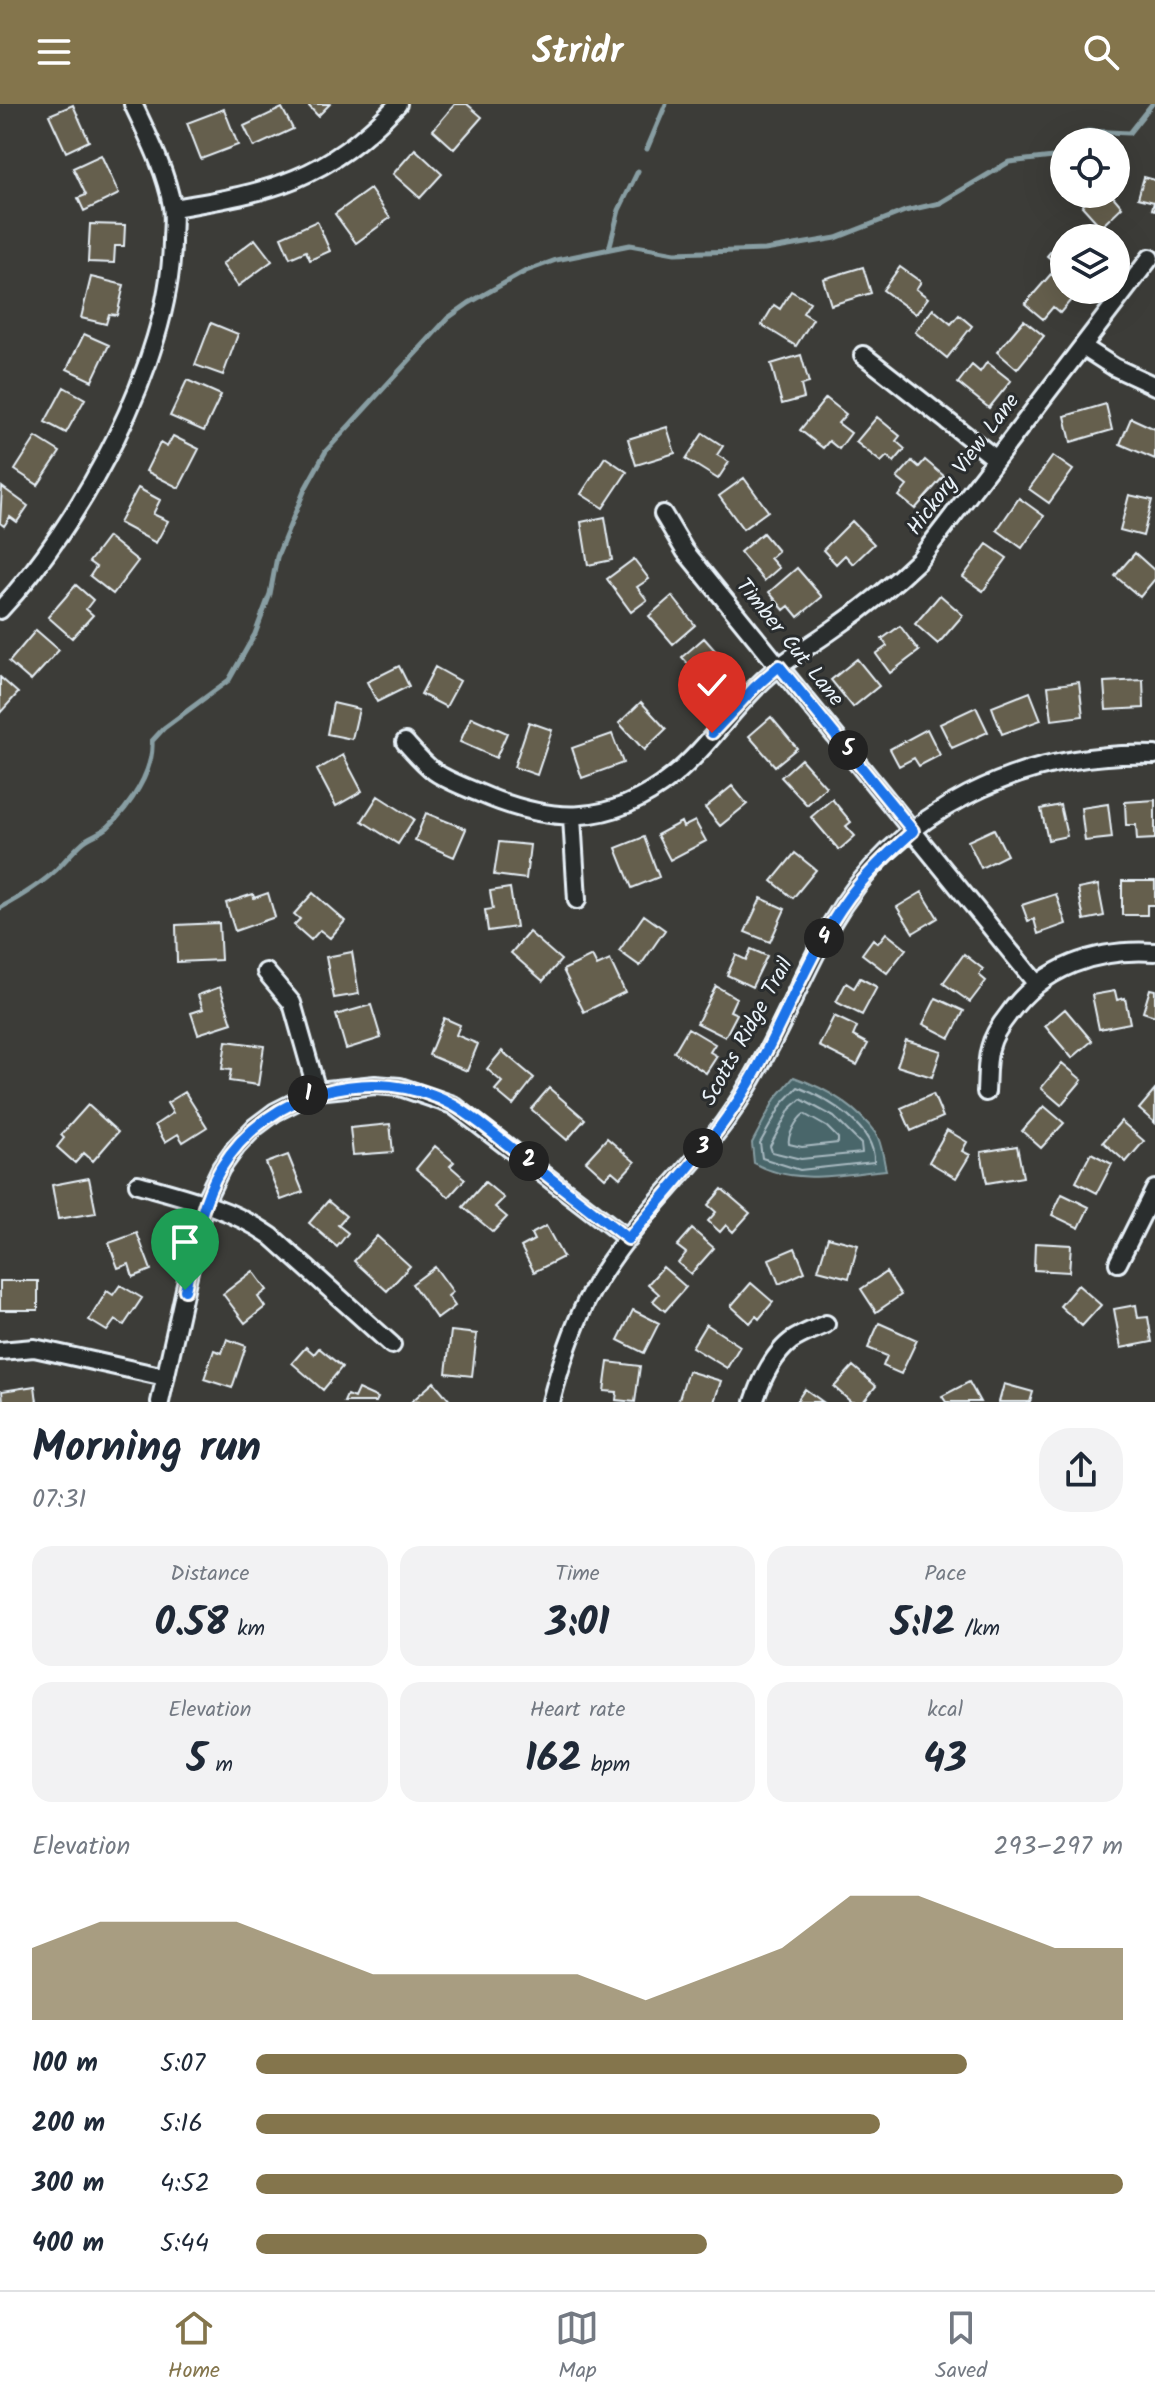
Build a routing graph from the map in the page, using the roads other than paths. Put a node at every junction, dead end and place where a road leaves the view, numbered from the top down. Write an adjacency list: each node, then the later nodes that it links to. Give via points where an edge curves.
1 (133, 104): 3 (street)
2 (398, 104): 3 (street, via 349,149 295,180)
3 (173, 208): 10 (street, via 168,286 131,404 78,507)
4 (1150, 258): 5 (street, Hickory View Lane)
5 (1083, 347): 7 (street); 8 (street, Hickory View Lane)
6 (863, 355): 8 (street)
7 (1155, 386)
8 (996, 459): 11 (street, Hickory View Lane, via 909,570)
9 (663, 514): 11 (street, Timber Cut Lane, via 685,551)
10 (0, 610)
11 (779, 666): 14 (street, Hickory View Lane, via 674,775 621,805); 15 (street, Timber Cut Lane)
12 (405, 742): 14 (street, via 435,772 463,786 520,809)
13 (1155, 755): 15 (street, Scotts Ridge Trail, via 1081,757 1018,772 966,796)
14 (572, 817): 16 (street)
15 (913, 831): 19 (street, Timber Cut Lane); 25 (street, Scotts Ridge Trail, via 848,899 724,1122)
16 (577, 900)
17 (1155, 952): 19 (street, via 1094,956)
18 (266, 972): 20 (street, via 292,1003)
19 (1036, 983): 21 (street, via 998,1028 990,1048)
20 (317, 1091): 24 (street, via 255,1127 221,1168); 25 (street, via 400,1087 453,1105)
21 (986, 1092)
22 (138, 1184): 24 (street)
23 (1155, 1189): 26 (street)
24 (204, 1203): 28 (street, via 271,1236); 30 (street)
25 (628, 1239): 32 (street, Scotts Ridge Trail, via 588,1298)
26 (1118, 1263)
27 (826, 1324): 33 (street, via 782,1349)
28 (392, 1345)
29 (0, 1351): 30 (street, via 57,1351)
30 (165, 1377): 31 (street)
31 (160, 1402)
32 (551, 1402)
33 (754, 1402)

